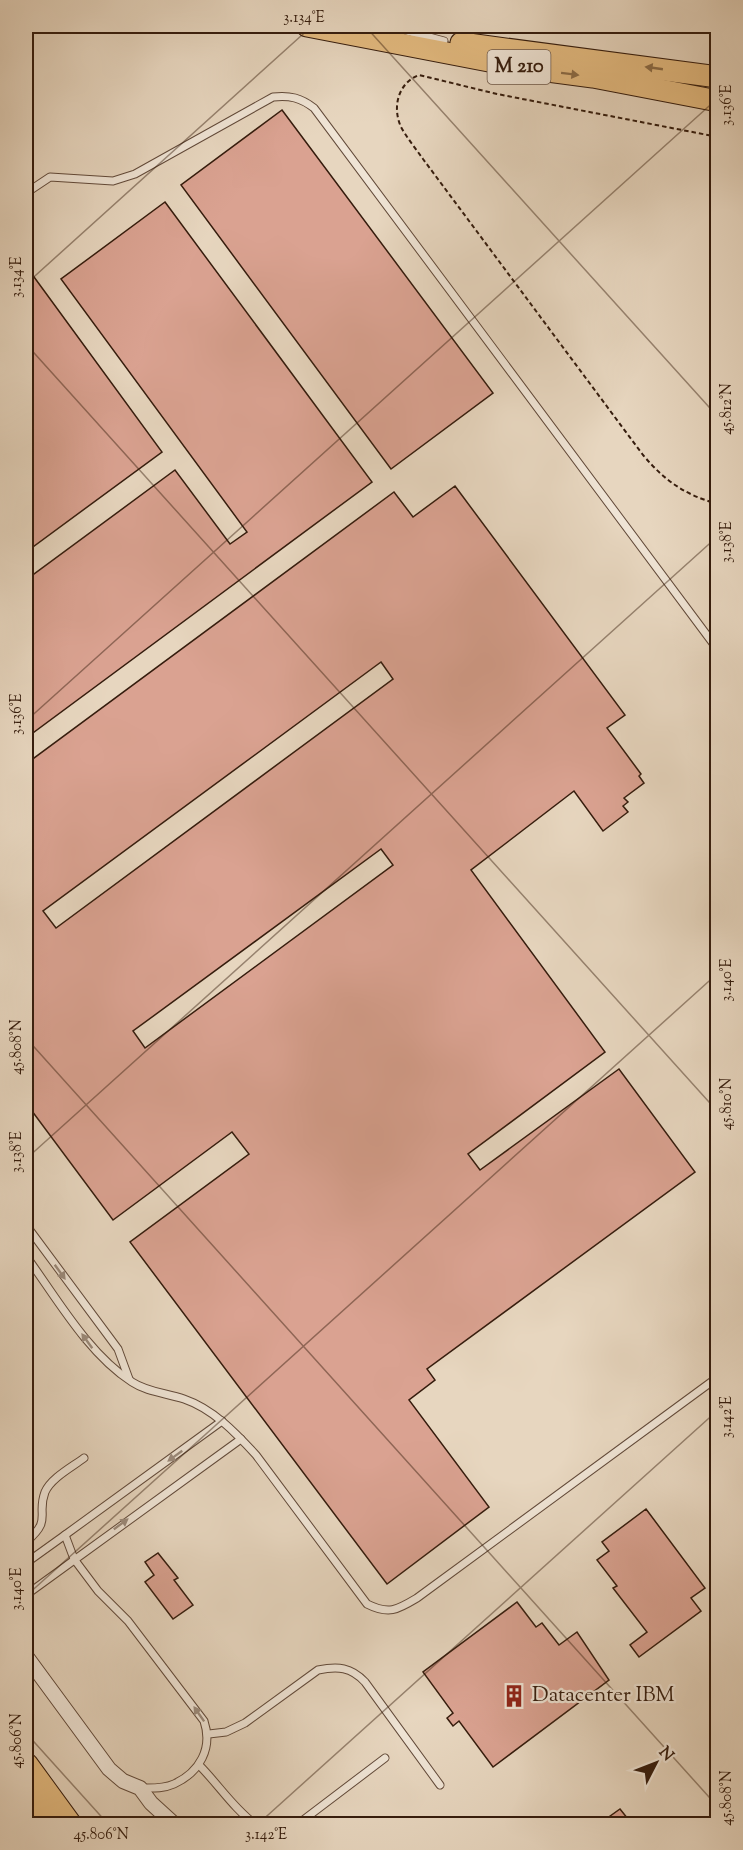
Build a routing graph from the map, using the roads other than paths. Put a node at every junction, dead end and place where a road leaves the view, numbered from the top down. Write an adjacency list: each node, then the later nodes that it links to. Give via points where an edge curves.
1 (388, 26): 3 (lane)
2 (317, 27): 3 (main road, M 210); 5 (main road, M 210, one-way to 5)
3 (444, 40): 4 (main road, M 210, one-way to 3)
4 (717, 77)
5 (717, 101)
6 (26, 193): 7 (lane, via 50,177 113,181 135,174 273,97 287,95 304,100 314,108)
7 (717, 650)
8 (26, 1225): 11 (lane, one-way to 11, via 118,1349)
9 (26, 1256): 11 (lane, one-way to 9, via 98,1355)
10 (717, 1377): 13 (lane, via 417,1598 395,1610 367,1604)
11 (129, 1381): 12 (lane, via 143,1389 202,1406)
12 (222, 1421): 13 (lane); 15 (lane, one-way to 15)
13 (241, 1439): 17 (lane, one-way to 13)
14 (84, 1458): 16 (lane, via 46,1490 41,1526)
15 (66, 1535): 17 (lane); 18 (lane)
16 (26, 1542)
17 (74, 1559): 19 (lane); 21 (lane, one-way to 17, via 204,1721 128,1621)
18 (26, 1563)
19 (26, 1595)
20 (26, 1656): 26 (street, via 99,1757 123,1781)
21 (209, 1734): 24 (lane); 25 (lane, via 226,1732 245,1723 318,1670 344,1668 365,1682)
22 (385, 1758): 32 (lane)
23 (26, 1765): 29 (highway)
24 (199, 1765): 26 (lane, via 174,1784); 31 (lane, via 243,1816)
25 (440, 1785)
26 (140, 1788): 30 (street)
27 (26, 1802): 28 (highway)
28 (42, 1824)
29 (69, 1824)
30 (174, 1824)
31 (255, 1824)
32 (298, 1824)

